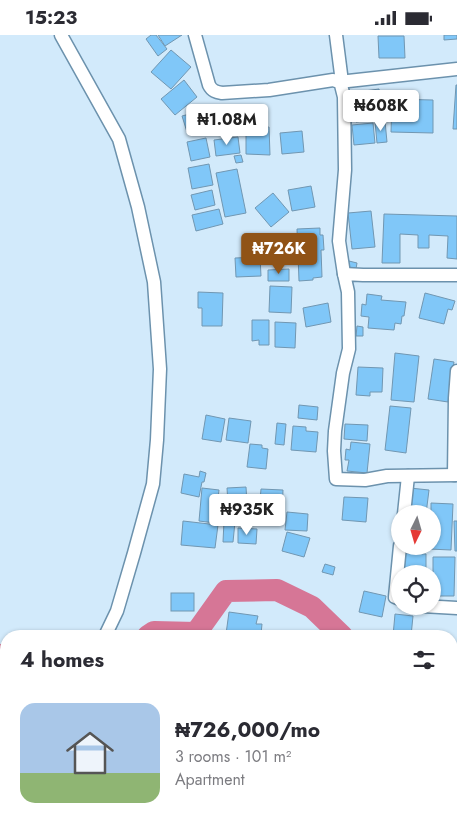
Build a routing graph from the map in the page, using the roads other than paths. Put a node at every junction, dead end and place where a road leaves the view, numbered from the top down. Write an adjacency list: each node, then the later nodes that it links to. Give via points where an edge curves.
1 (61, 35): 14 (street, via 119,139 154,282 160,369 153,484 117,611)
2 (195, 35): 5 (street, via 209,85 216,92 269,90 333,80)
3 (336, 35): 5 (street)
4 (457, 69): 5 (street)
5 (340, 82): 6 (street, via 345,120 345,170 339,241)
6 (344, 274): 7 (street); 10 (street, via 348,291 349,349 335,431 336,479)
7 (457, 275)
8 (457, 371): 9 (street)
9 (456, 475): 10 (street)
10 (408, 476): 11 (street)
11 (405, 505)
12 (441, 607): 13 (street)
13 (457, 608)
14 (108, 630)

